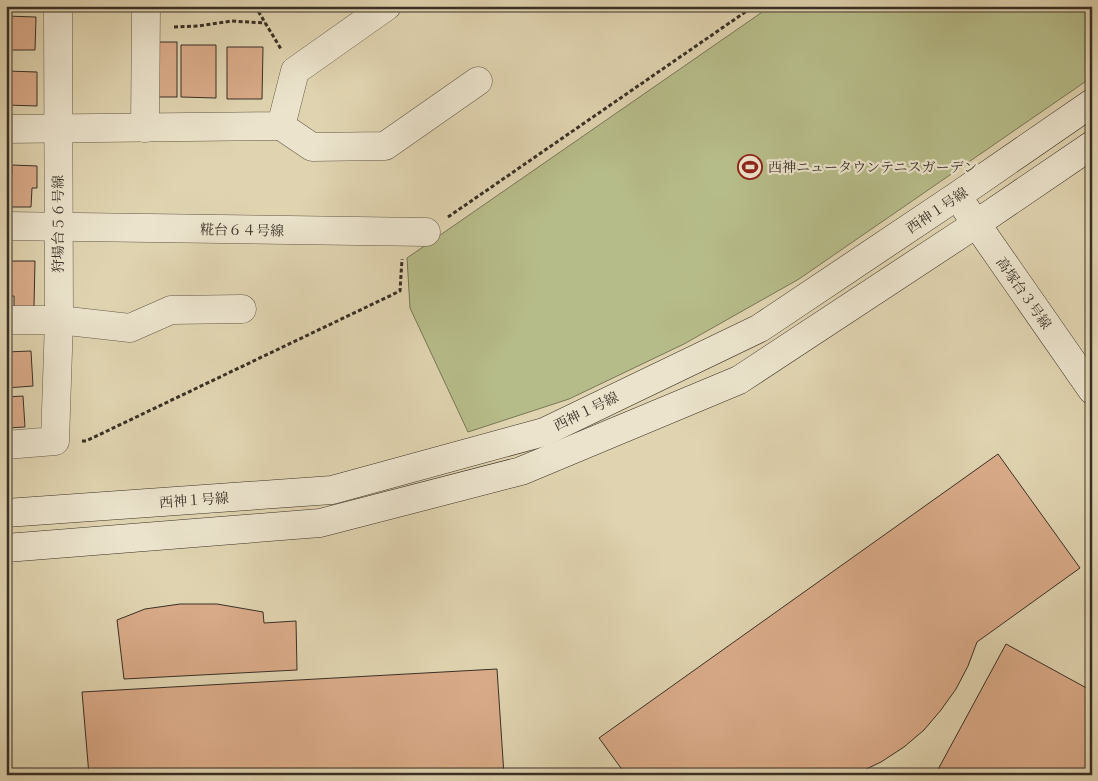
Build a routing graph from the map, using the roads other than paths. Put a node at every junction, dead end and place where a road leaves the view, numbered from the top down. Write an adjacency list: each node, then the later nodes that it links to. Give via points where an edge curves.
1 (58, 6): 9 (street, 狩場台５６号線)
2 (387, 6): 6 (street, via 295,71)
3 (146, 17): 7 (street)
4 (478, 81): 6 (street, via 385,146 312,147)
5 (1092, 103): 11 (street, 西神１号線)
6 (281, 126): 7 (street)
7 (145, 128): 9 (street)
8 (6, 129): 9 (street)
9 (58, 129): 14 (street, 狩場台５６号線)
10 (1092, 145): 12 (street, 西神１号線)
11 (957, 196): 12 (street, 高塚台３号線); 21 (street, 西神１号線, via 760,328 544,432 332,490)
12 (976, 224): 19 (street, 高塚台３号線); 22 (street, 西神１号線, via 739,380 521,471 320,523)
13 (6, 226): 14 (street, 糀台６４号線)
14 (58, 227): 15 (street, 糀台６４号線); 18 (street, 狩場台５６号線)
15 (426, 232)
16 (242, 309): 18 (street, via 171,310 130,328)
17 (6, 320): 18 (street)
18 (59, 320): 20 (street, 狩場台５６号線, via 55,441)
19 (1092, 390)
20 (6, 445)
21 (6, 513)
22 (6, 548)

